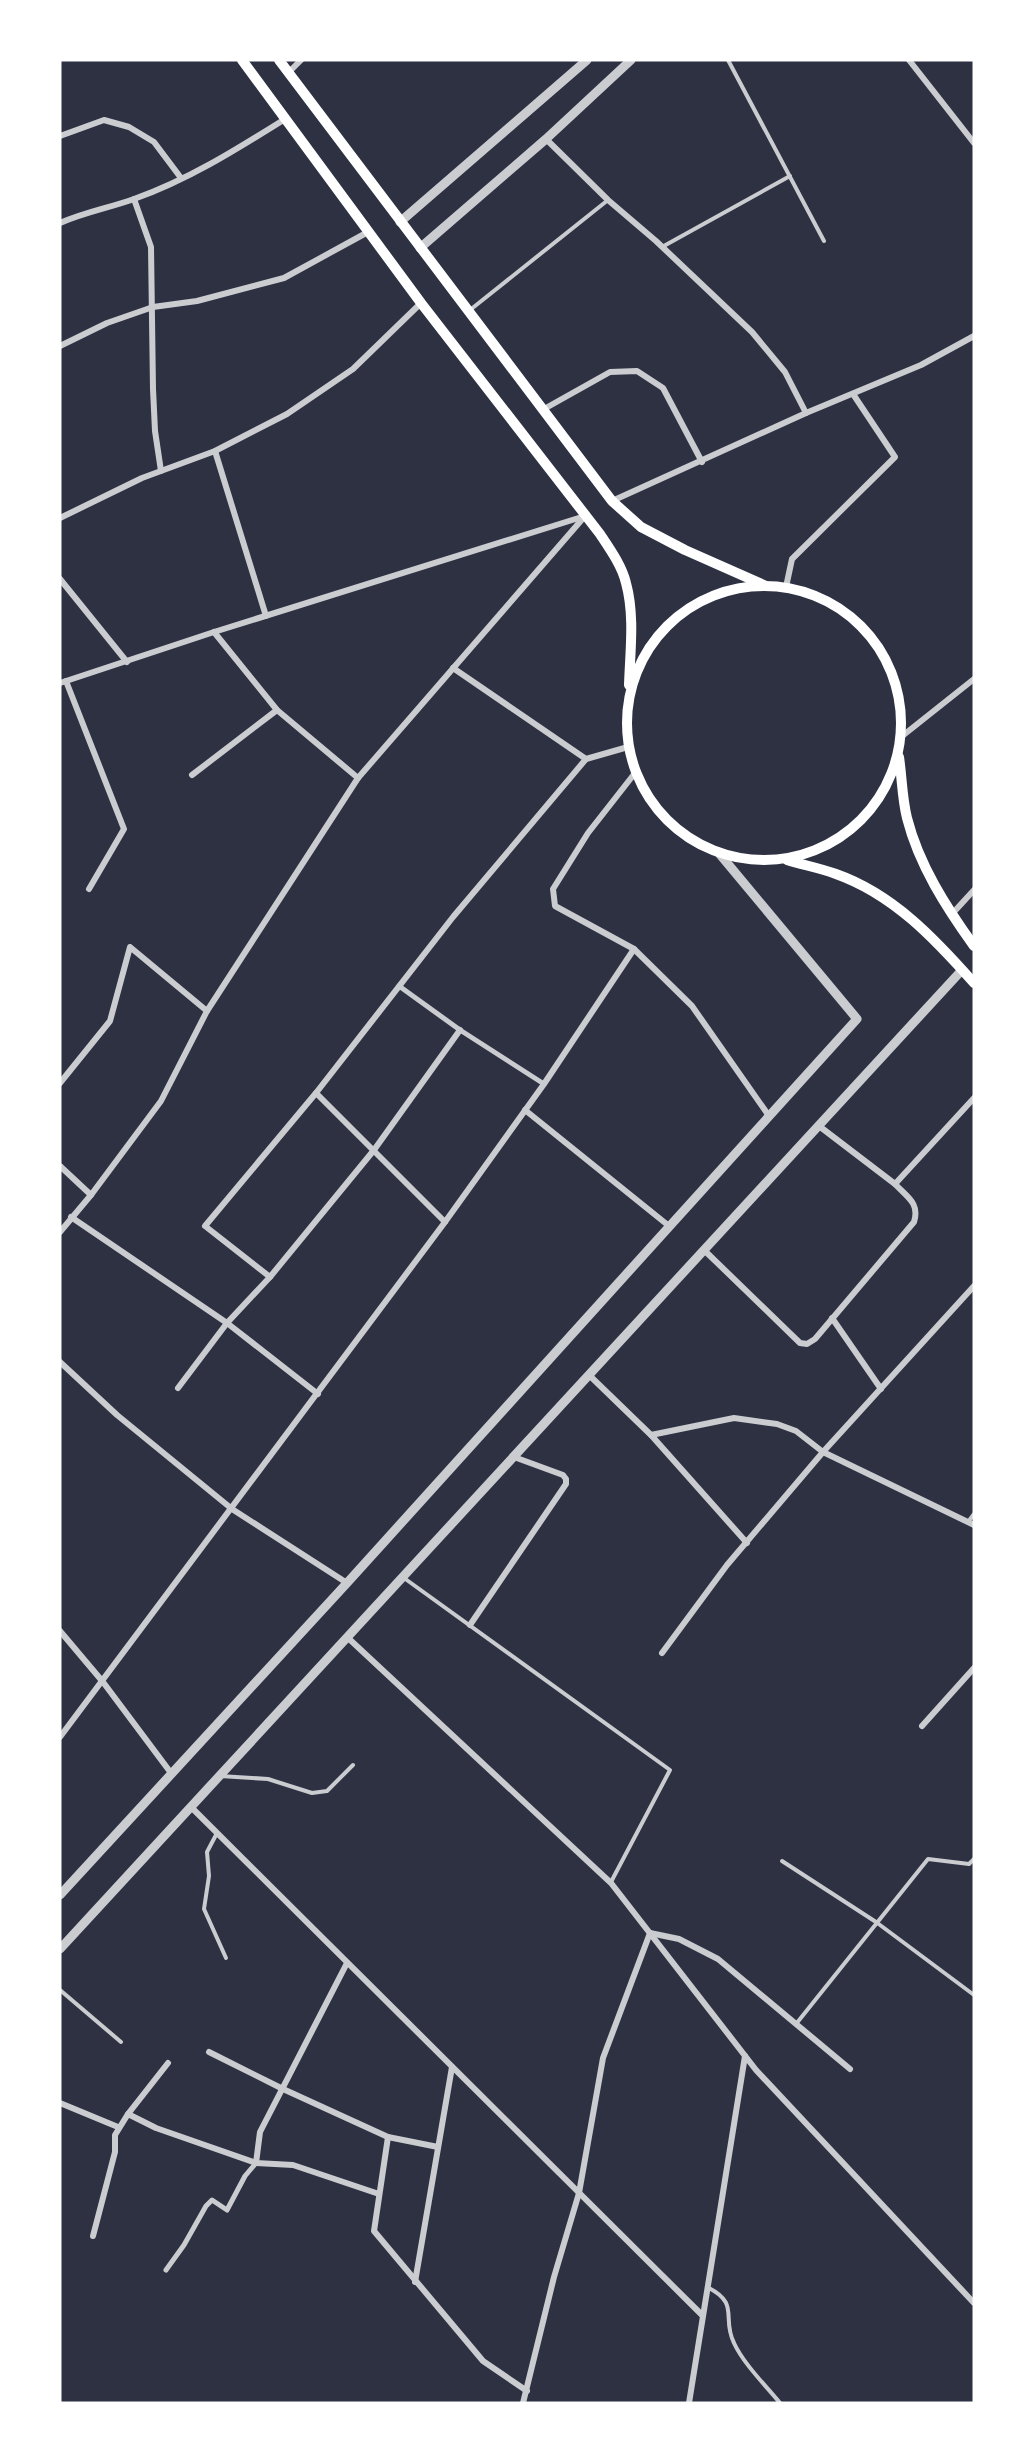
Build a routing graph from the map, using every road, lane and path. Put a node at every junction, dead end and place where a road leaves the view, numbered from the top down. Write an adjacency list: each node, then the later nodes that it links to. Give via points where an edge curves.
1 (242, 60): 9 (main road)
2 (279, 60): 8 (main road)
3 (301, 60): 8 (street)
4 (587, 60): 17 (street)
5 (631, 60): 11 (street)
6 (729, 60): 13 (lane)
7 (909, 60): 12 (street)
8 (288, 73): 17 (main road)
9 (285, 119): 14 (street); 19 (main road)
10 (60, 136): 14 (street, via 104,120 129,127 154,142)
11 (546, 139): 16 (street); 22 (street)
12 (974, 143)
13 (790, 176): 20 (lane); 21 (lane)
14 (181, 178): 15 (street)
15 (134, 199): 18 (street); 24 (street, via 151,247)
16 (608, 200): 21 (street); 25 (lane)
17 (400, 222): 22 (main road)
18 (60, 223)
19 (368, 232): 23 (main road); 24 (street, via 284,278 197,301)
20 (824, 241)
21 (661, 247): 30 (street, via 752,332 785,372)
22 (420, 248): 25 (main road)
23 (421, 303): 31 (street, via 353,369 287,414); 35 (main road)
24 (153, 307): 27 (street, via 107,323); 33 (street, via 155,431)
25 (468, 311): 29 (main road)
26 (974, 336): 28 (street, via 921,366)
27 (60, 346)
28 (853, 394): 30 (street); 39 (street, via 895,457 792,559)
29 (544, 409): 32 (street, via 610,372 637,371 663,388); 34 (main road)
30 (806, 413): 32 (street)
31 (215, 451): 33 (street); 40 (street)
32 (702, 462): 34 (street)
33 (161, 471): 36 (street)
34 (612, 501): 38 (main road, via 641,527)
35 (585, 516): 40 (street); 43 (street); 46 (main road, via 613,554 626,582 631,611)
36 (60, 518)
37 (60, 579): 42 (street)
38 (765, 585): 39 (main road); 46 (main road, via 733,589 703,599 669,623 644,656)
39 (786, 587): 48 (main road, via 819,597 849,615 873,639 890,669 897,692)
40 (266, 616): 41 (street)
41 (214, 632): 42 (street); 47 (street)
42 (127, 662): 45 (street)
43 (453, 668): 51 (street); 54 (street)
44 (974, 679): 48 (street)
45 (63, 682): 57 (street, via 124,830)
46 (629, 695): 49 (main road)
47 (277, 710): 53 (street); 54 (street)
48 (901, 737): 50 (main road)
49 (628, 747): 51 (street); 52 (main road)
50 (898, 755): 56 (main road, via 887,785 869,813 846,835 818,851); 59 (main road, via 907,818 925,868)
51 (586, 759): 64 (street)
52 (635, 773): 55 (main road, via 659,814 695,843); 61 (street, via 588,833 553,889 552,898 555,906)
53 (192, 775)
54 (358, 778): 65 (street)
55 (718, 852): 56 (main road, via 740,860); 72 (street, via 857,1019)
56 (786, 860): 62 (main road, via 838,874 878,894 908,915)
57 (89, 889)
58 (974, 890): 59 (street)
59 (952, 915): 60 (main road)
60 (974, 946)
61 (634, 949): 68 (street); 72 (street, via 692,1006)
62 (962, 970): 63 (main road); 73 (street)
63 (974, 983)
64 (399, 986): 66 (street); 69 (street)
65 (207, 1011): 67 (street, via 130,947 110,1021); 77 (street, via 161,1101)
66 (460, 1030): 68 (street); 74 (street)
67 (60, 1083)
68 (544, 1084): 71 (street)
69 (316, 1093): 74 (street); 83 (street, via 205,1226)
70 (974, 1098): 76 (street)
71 (525, 1110): 79 (street); 80 (street)
72 (769, 1116): 80 (street)
73 (819, 1126): 76 (street); 82 (street)
74 (374, 1150): 79 (street); 83 (street)
75 (60, 1166): 77 (street)
76 (895, 1184): 85 (street, via 914,1204 914,1222)
77 (91, 1195): 78 (street)
78 (71, 1217): 81 (street); 86 (street)
79 (445, 1222): 91 (street)
80 (669, 1226): 100 (street)
81 (60, 1232)
82 (704, 1250): 85 (street, via 800,1343 815,1339); 88 (street)
83 (270, 1277): 86 (street)
84 (974, 1286): 90 (street)
85 (832, 1318): 90 (street)
86 (226, 1323): 89 (street); 91 (street)
87 (60, 1362): 95 (street, via 117,1415)
88 (589, 1375): 92 (street); 94 (street)
89 (178, 1388)
90 (881, 1389): 93 (street)
91 (318, 1394): 95 (street)
92 (651, 1435): 93 (street, via 734,1418 757,1419 796,1431); 98 (street)
93 (824, 1452): 97 (street); 98 (street)
94 (514, 1457): 99 (street); 101 (street, via 563,1475 566,1484)
95 (232, 1509): 100 (street); 106 (street)
96 (974, 1514): 97 (lane)
97 (971, 1523)
98 (747, 1543): 104 (street)
99 (403, 1577): 101 (lane); 103 (street)
100 (347, 1583): 110 (street)
101 (470, 1625): 116 (lane, via 670,1770)
102 (60, 1631): 106 (street)
103 (347, 1637): 111 (street); 116 (street)
104 (662, 1653)
105 (974, 1668): 107 (street)
106 (103, 1682): 108 (street); 110 (street)
107 (922, 1726)
108 (60, 1737)
109 (353, 1765): 111 (lane, via 327,1791 312,1793 268,1779)
110 (171, 1773): 117 (street)
111 (220, 1776): 112 (street)
112 (191, 1807): 113 (street); 120 (street)
113 (217, 1833): 121 (lane, via 207,1852 209,1876 204,1909); 122 (street)
114 (974, 1858): 118 (lane, via 969,1864 927,1859)
115 (782, 1861): 118 (lane)
116 (610, 1882): 119 (street)
117 (60, 1895)
118 (876, 1922): 124 (lane); 125 (lane)
119 (650, 1932): 125 (street, via 679,1939 718,1959); 128 (street); 139 (street, via 603,2058)
120 (60, 1949)
121 (226, 1958)
122 (347, 1963): 130 (street); 132 (street)
123 (60, 1990): 126 (lane)
124 (974, 1995)
125 (796, 2024): 131 (street)
126 (121, 2042)
127 (208, 2052): 132 (street)
128 (745, 2056): 144 (street); 145 (street)
129 (168, 2063): 134 (street)
130 (452, 2067): 137 (street); 139 (street)
131 (850, 2069)
132 (283, 2090): 136 (street); 138 (street, via 260,2132)
133 (60, 2103): 135 (street)
134 (128, 2114): 135 (street); 138 (street, via 156,2128)
135 (118, 2127): 141 (street)
136 (388, 2137): 137 (street); 140 (street)
137 (438, 2147): 143 (street)
138 (256, 2163): 140 (street, via 293,2165); 142 (street, via 227,2210 212,2200 206,2206)
139 (579, 2193): 146 (street); 147 (street)
140 (379, 2194): 143 (street, via 374,2231)
141 (93, 2236)
142 (166, 2270)
143 (415, 2282): 147 (street, via 483,2361)
144 (706, 2286): 146 (street); 150 (lane, via 726,2301 734,2344)
145 (974, 2303)
146 (702, 2315): 149 (street)
147 (527, 2391): 148 (street)
148 (523, 2403)
149 (689, 2403)
150 (780, 2403)

